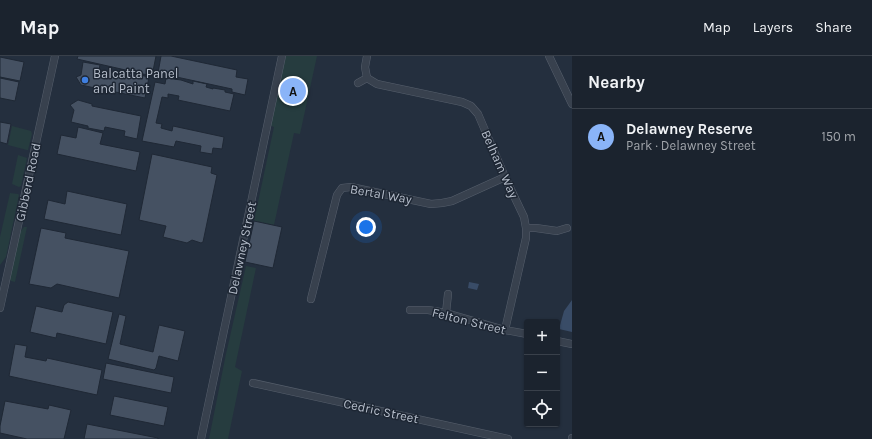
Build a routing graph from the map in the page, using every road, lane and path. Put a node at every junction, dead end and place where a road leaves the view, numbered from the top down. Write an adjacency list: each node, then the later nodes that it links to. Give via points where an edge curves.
1 (55, 56): 11 (street, Gibberd Road)
2 (282, 56): 22 (street, Delawney Street)
3 (367, 56): 5 (street, via 365,67)
4 (550, 56): 7 (street)
5 (368, 78): 6 (street); 8 (street, Belham Way, via 377,84 472,106 478,114)
6 (358, 83)
7 (572, 104)
8 (505, 177): 9 (street, Belham Way, via 524,217); 13 (street, Bertal Way, via 452,201 431,204 351,187 342,188 337,195)
9 (526, 228): 10 (street, via 557,231); 17 (street, Belham Way, via 526,238)
10 (567, 228)
11 (3, 281): 14 (street, Gibberd Road)
12 (448, 294): 16 (street)
13 (311, 299)
14 (0, 308)
15 (410, 310): 16 (street, Felton Street)
16 (446, 313): 17 (street, Felton Street)
17 (505, 330): 18 (street, Felton Street)
18 (524, 333)
19 (560, 342): 20 (street)
20 (572, 344)
21 (252, 383): 23 (street, Cedric Street)
22 (201, 439)
23 (508, 439)

